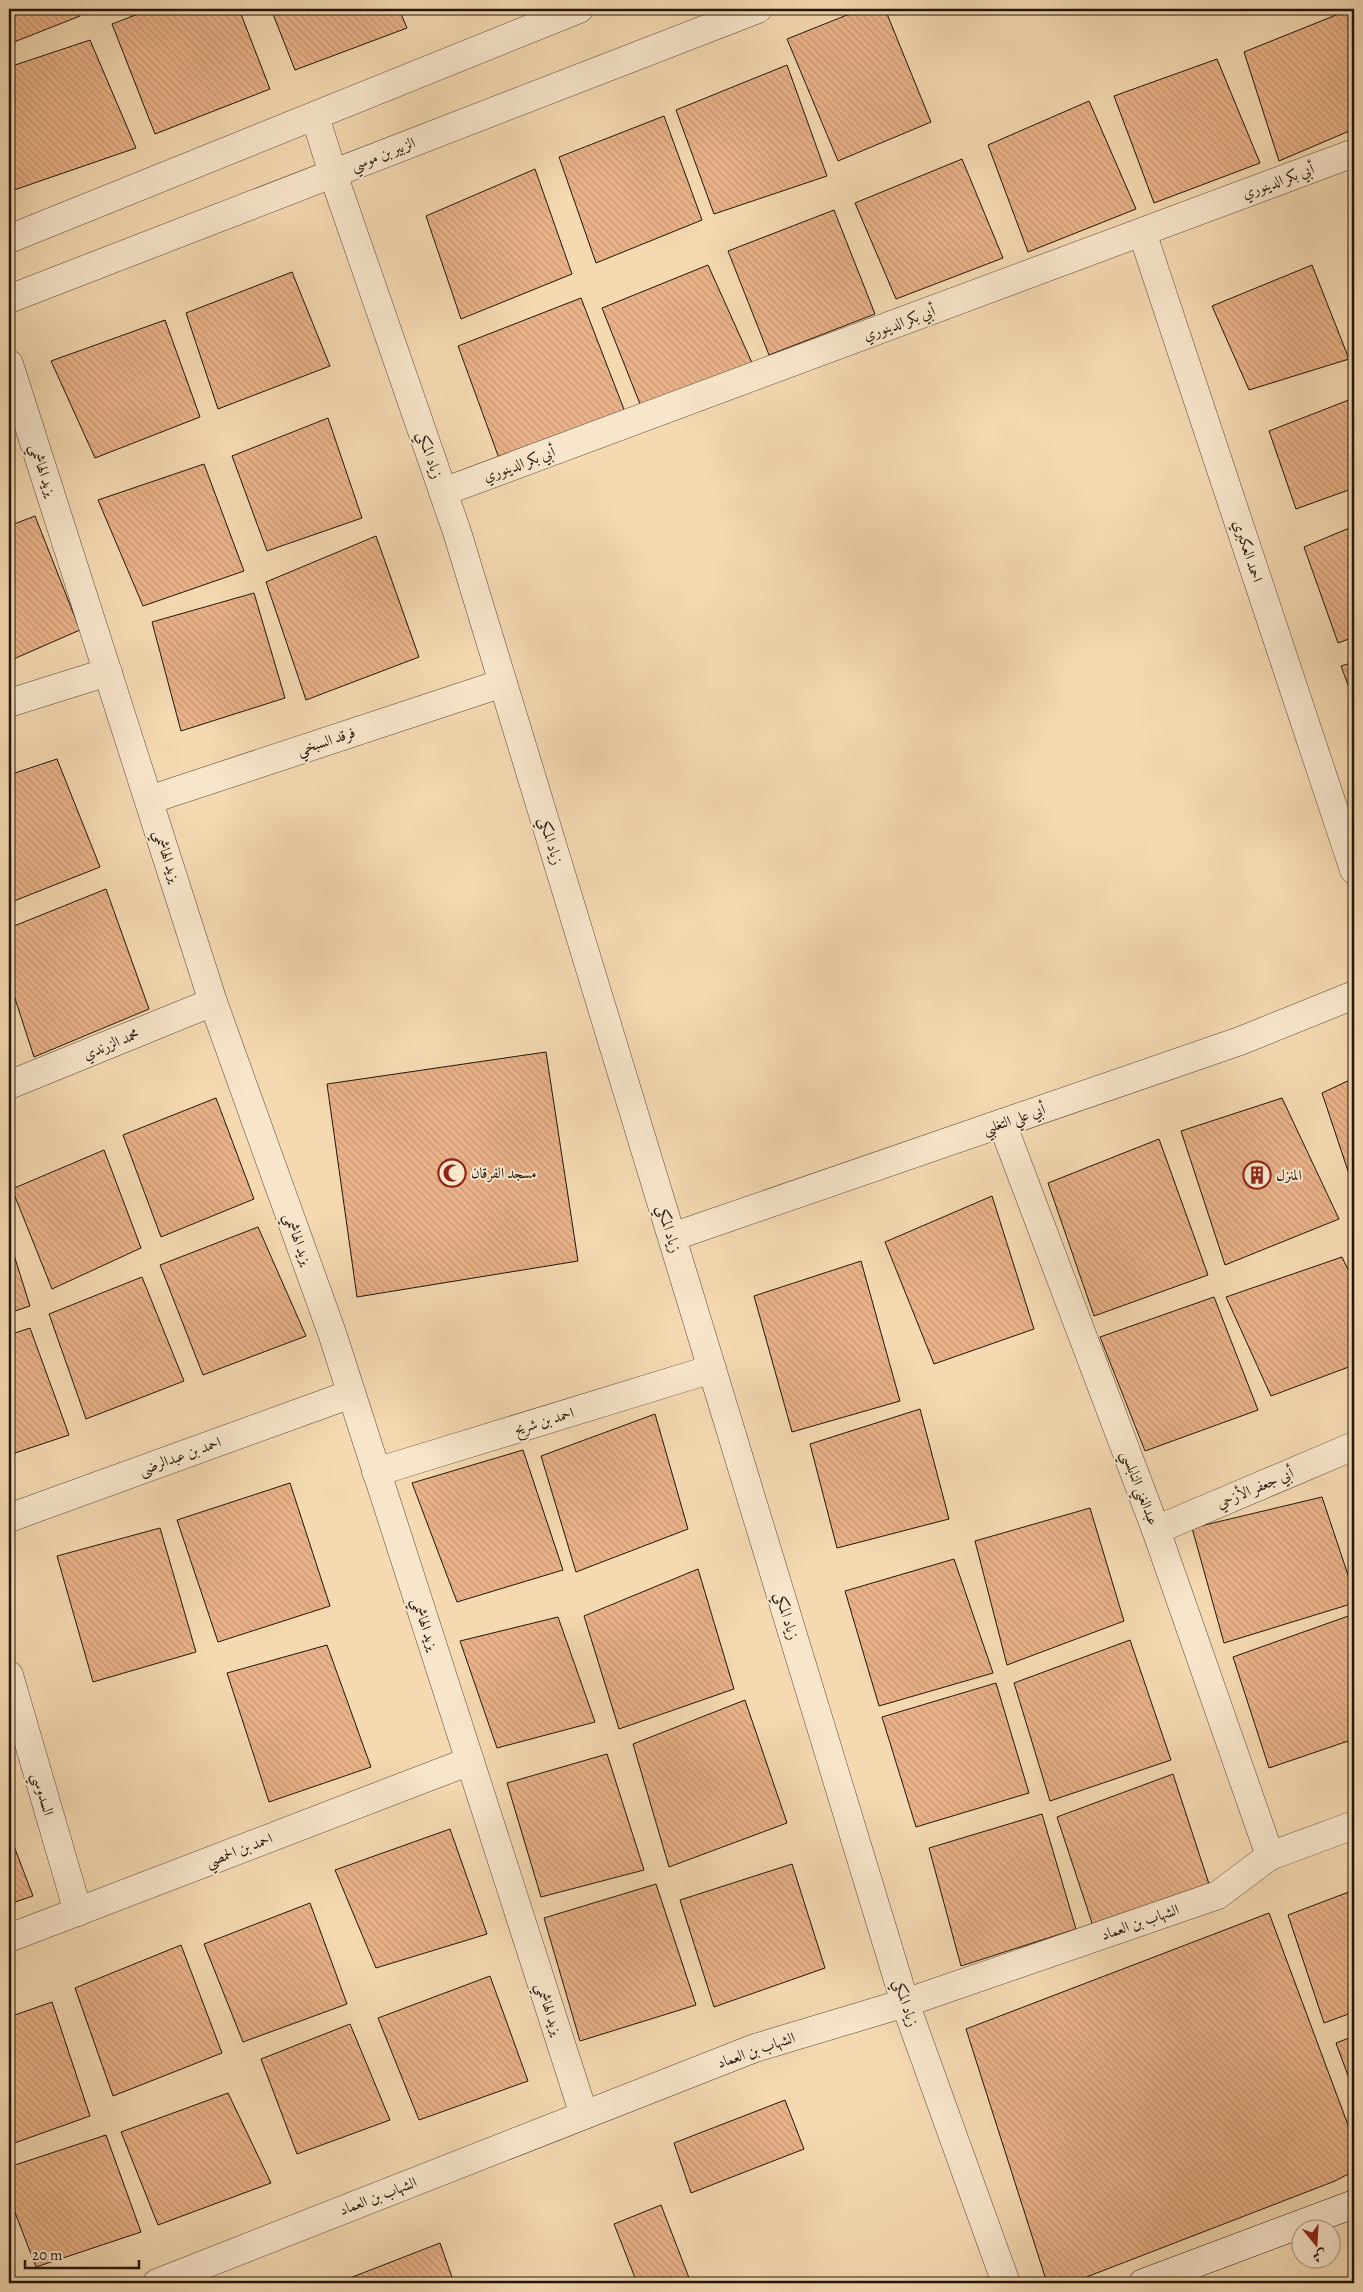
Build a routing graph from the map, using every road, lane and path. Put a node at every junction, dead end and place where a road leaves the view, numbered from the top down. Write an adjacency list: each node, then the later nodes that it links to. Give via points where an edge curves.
1 (579, 9): 3 (street)
2 (758, 9): 5 (street, الزبير بن موسي)
3 (315, 116): 5 (street, زياد المكي); 7 (street)
4 (1354, 153): 6 (street, أبي بكر الدينوري)
5 (332, 174): 8 (street, الزبير بن موسي); 10 (street, زياد المكي)
6 (1142, 232): 10 (street, أبي بكر الدينوري); 15 (street, احمد العكبري)
7 (9, 239)
8 (9, 299)
9 (9, 364): 11 (street, يزيد الهاشمي)
10 (443, 492): 12 (street, زياد المكي)
11 (108, 672): 13 (street); 14 (street, يزيد الهاشمي)
12 (503, 683): 14 (street, فرقد السبخي); 20 (street, زياد المكي)
13 (9, 703)
14 (148, 800): 17 (street, يزيد الهاشمي)
15 (1354, 870)
16 (1354, 995): 19 (street, أبي علي التغلبي, via 1240,1041)
17 (213, 1002): 18 (street, محمد الزرندي); 22 (street, يزيد الهاشمي)
18 (9, 1085)
19 (1002, 1123): 20 (street, أبي علي التغلبي); 26 (street, عبدالغني النابلسي)
20 (672, 1237): 21 (street, زياد المكي)
21 (712, 1369): 24 (street, احمد بن شريح); 33 (street, زياد المكي)
22 (351, 1394): 24 (street, يزيد الهاشمي); 25 (street, احمد بن عبدالرضى)
23 (1354, 1446): 26 (street, أبي جعفر الأزحي)
24 (376, 1472): 28 (street, يزيد الهاشمي)
25 (9, 1518)
26 (1156, 1530): 30 (street, عبدالغني النابلسي)
27 (9, 1675): 31 (street, السدوسي)
28 (470, 1761): 31 (street, احمد بن الحمصي); 34 (street, يزيد الهاشمي)
29 (1354, 1825): 30 (street, الشهاب بن العماد)
30 (1270, 1856): 33 (street, الشهاب بن العماد, via 1218,1895)
31 (78, 1912): 32 (street, احمد بن الحمصي)
32 (9, 1938)
33 (905, 2003): 34 (street, الشهاب بن العماد, via 755,2048); 37 (street, زياد المكي)
34 (584, 2116): 36 (street, الشهاب بن العماد)
35 (1354, 2204): 38 (street)
36 (157, 2283)
37 (1006, 2283)
38 (1143, 2283)

